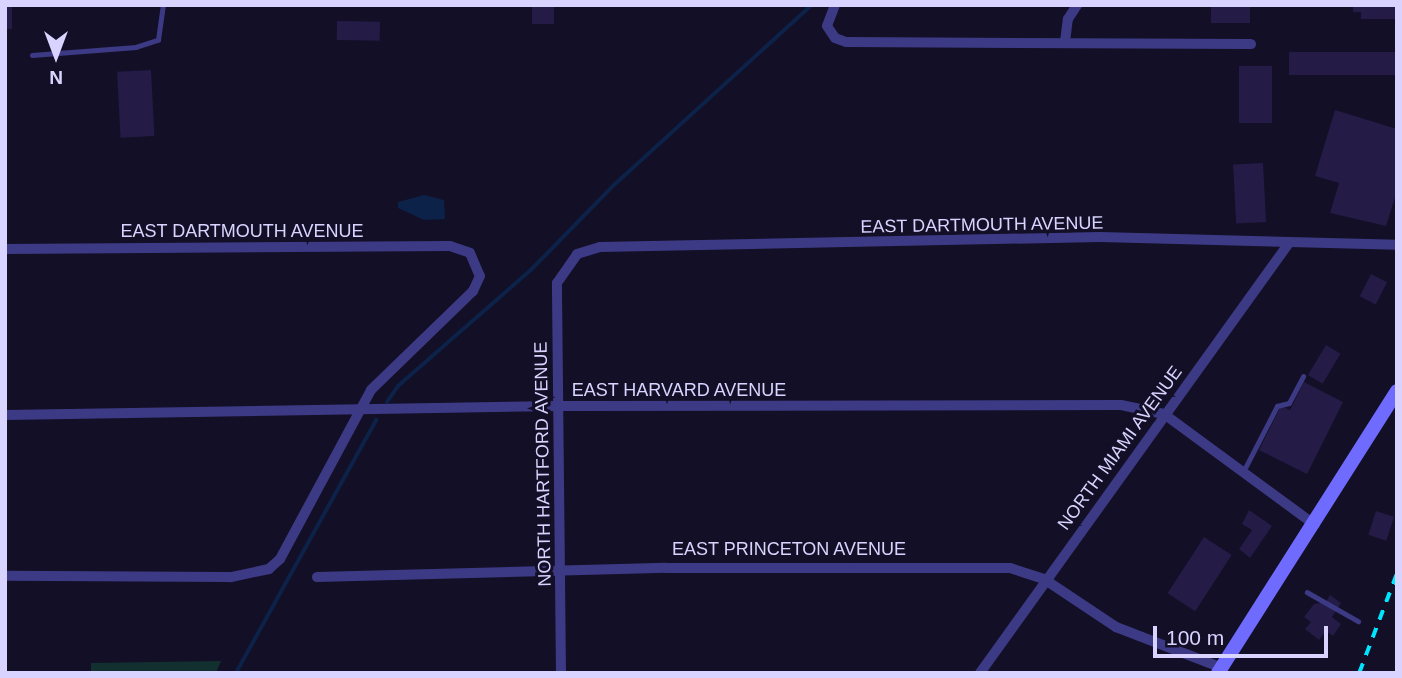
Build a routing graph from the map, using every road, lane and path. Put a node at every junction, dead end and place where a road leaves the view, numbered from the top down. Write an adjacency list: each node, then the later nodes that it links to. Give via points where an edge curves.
1 (163, 5): 6 (lane, via 158,40 136,47)
2 (835, 5): 4 (street, via 827,17 830,32 846,43)
3 (1077, 5): 4 (street, via 1068,19)
4 (1065, 42): 5 (street)
5 (1251, 44)
6 (32, 55)
7 (1289, 243): 8 (street, EAST DARTMOUTH AVENUE); 10 (street, EAST DARTMOUTH AVENUE, via 1100,237 600,247); 15 (street, NORTH MIAMI AVENUE)
8 (1397, 245)
9 (5, 249): 14 (street, EAST DARTMOUTH AVENUE, via 464,249 475,259 480,276 473,291 394,366)
10 (571, 259): 13 (street, NORTH HARTFORD AVENUE, via 557,284)
11 (1303, 377): 17 (lane, via 1289,403 1278,406)
12 (1397, 391): 18 (main road)
13 (558, 406): 14 (street, EAST HARVARD AVENUE); 15 (street, EAST HARVARD AVENUE, via 1121,405); 19 (street, NORTH HARTFORD AVENUE)
14 (359, 410): 16 (street, EAST HARVARD AVENUE); 20 (street, via 280,559 269,569 230,577)
15 (1164, 414): 17 (street, EAST HARVARD AVENUE); 22 (street, NORTH MIAMI AVENUE)
16 (5, 415)
17 (1243, 472): 18 (street, EAST HARVARD AVENUE)
18 (1315, 525): 25 (main road)
19 (560, 570): 21 (street, EAST PRINCETON AVENUE); 22 (street, EAST PRINCETON AVENUE, via 975,567 1019,569); 26 (street, NORTH HARTFORD AVENUE)
20 (5, 576)
21 (317, 577)
22 (1044, 579): 25 (street, EAST PRINCETON AVENUE, via 1116,627); 27 (street, NORTH MIAMI AVENUE)
23 (1307, 592): 24 (lane)
24 (1359, 621)
25 (1220, 670): 28 (main road, EAST PRINCETON AVENUE)
26 (561, 673)
27 (980, 673)
28 (1237, 673)

